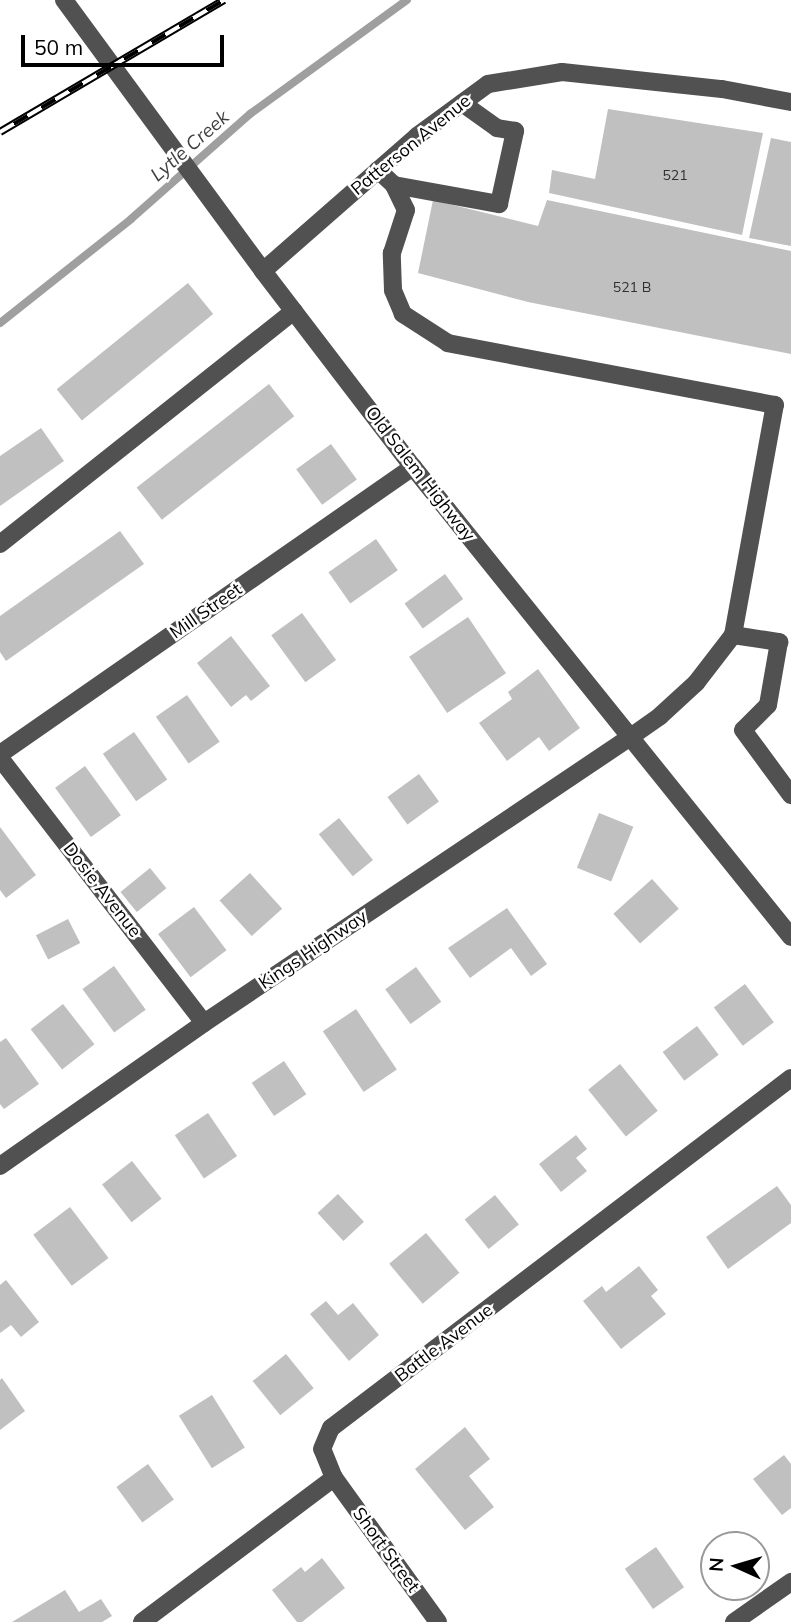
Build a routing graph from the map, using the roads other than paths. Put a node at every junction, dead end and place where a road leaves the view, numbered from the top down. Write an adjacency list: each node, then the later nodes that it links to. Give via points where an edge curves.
1 (64, 0): 6 (street, Old Salem Highway)
2 (791, 102): 3 (street, Patterson Avenue, via 722,89 562,72 488,84)
3 (462, 103): 4 (street, Patterson Avenue); 5 (street, via 497,128 515,131 499,204)
4 (378, 170): 5 (street); 6 (street, Patterson Avenue)
5 (394, 184): 10 (street, via 406,210 391,253 393,290 403,314 448,343 775,405)
6 (263, 271): 7 (street, Old Salem Highway)
7 (294, 311): 8 (street, Old Salem Highway); 9 (street)
8 (413, 467): 11 (street, Old Salem Highway); 12 (street, Mill Street)
9 (0, 544)
10 (733, 635): 11 (street, Kings Highway, via 696,683); 13 (street, via 779,642 768,705 743,730)
11 (629, 738): 14 (street, Old Salem Highway); 15 (street, Kings Highway)
12 (0, 756): 15 (street, Dosie Avenue)
13 (791, 795)
14 (791, 937)
15 (204, 1023): 17 (street, Kings Highway)
16 (791, 1078): 18 (street, Battle Avenue, via 331,1428 321,1449)
17 (0, 1166)
18 (334, 1478): 20 (street); 21 (street, Short Street)
19 (791, 1582): 22 (street)
20 (142, 1622)
21 (438, 1622)
22 (734, 1622)

